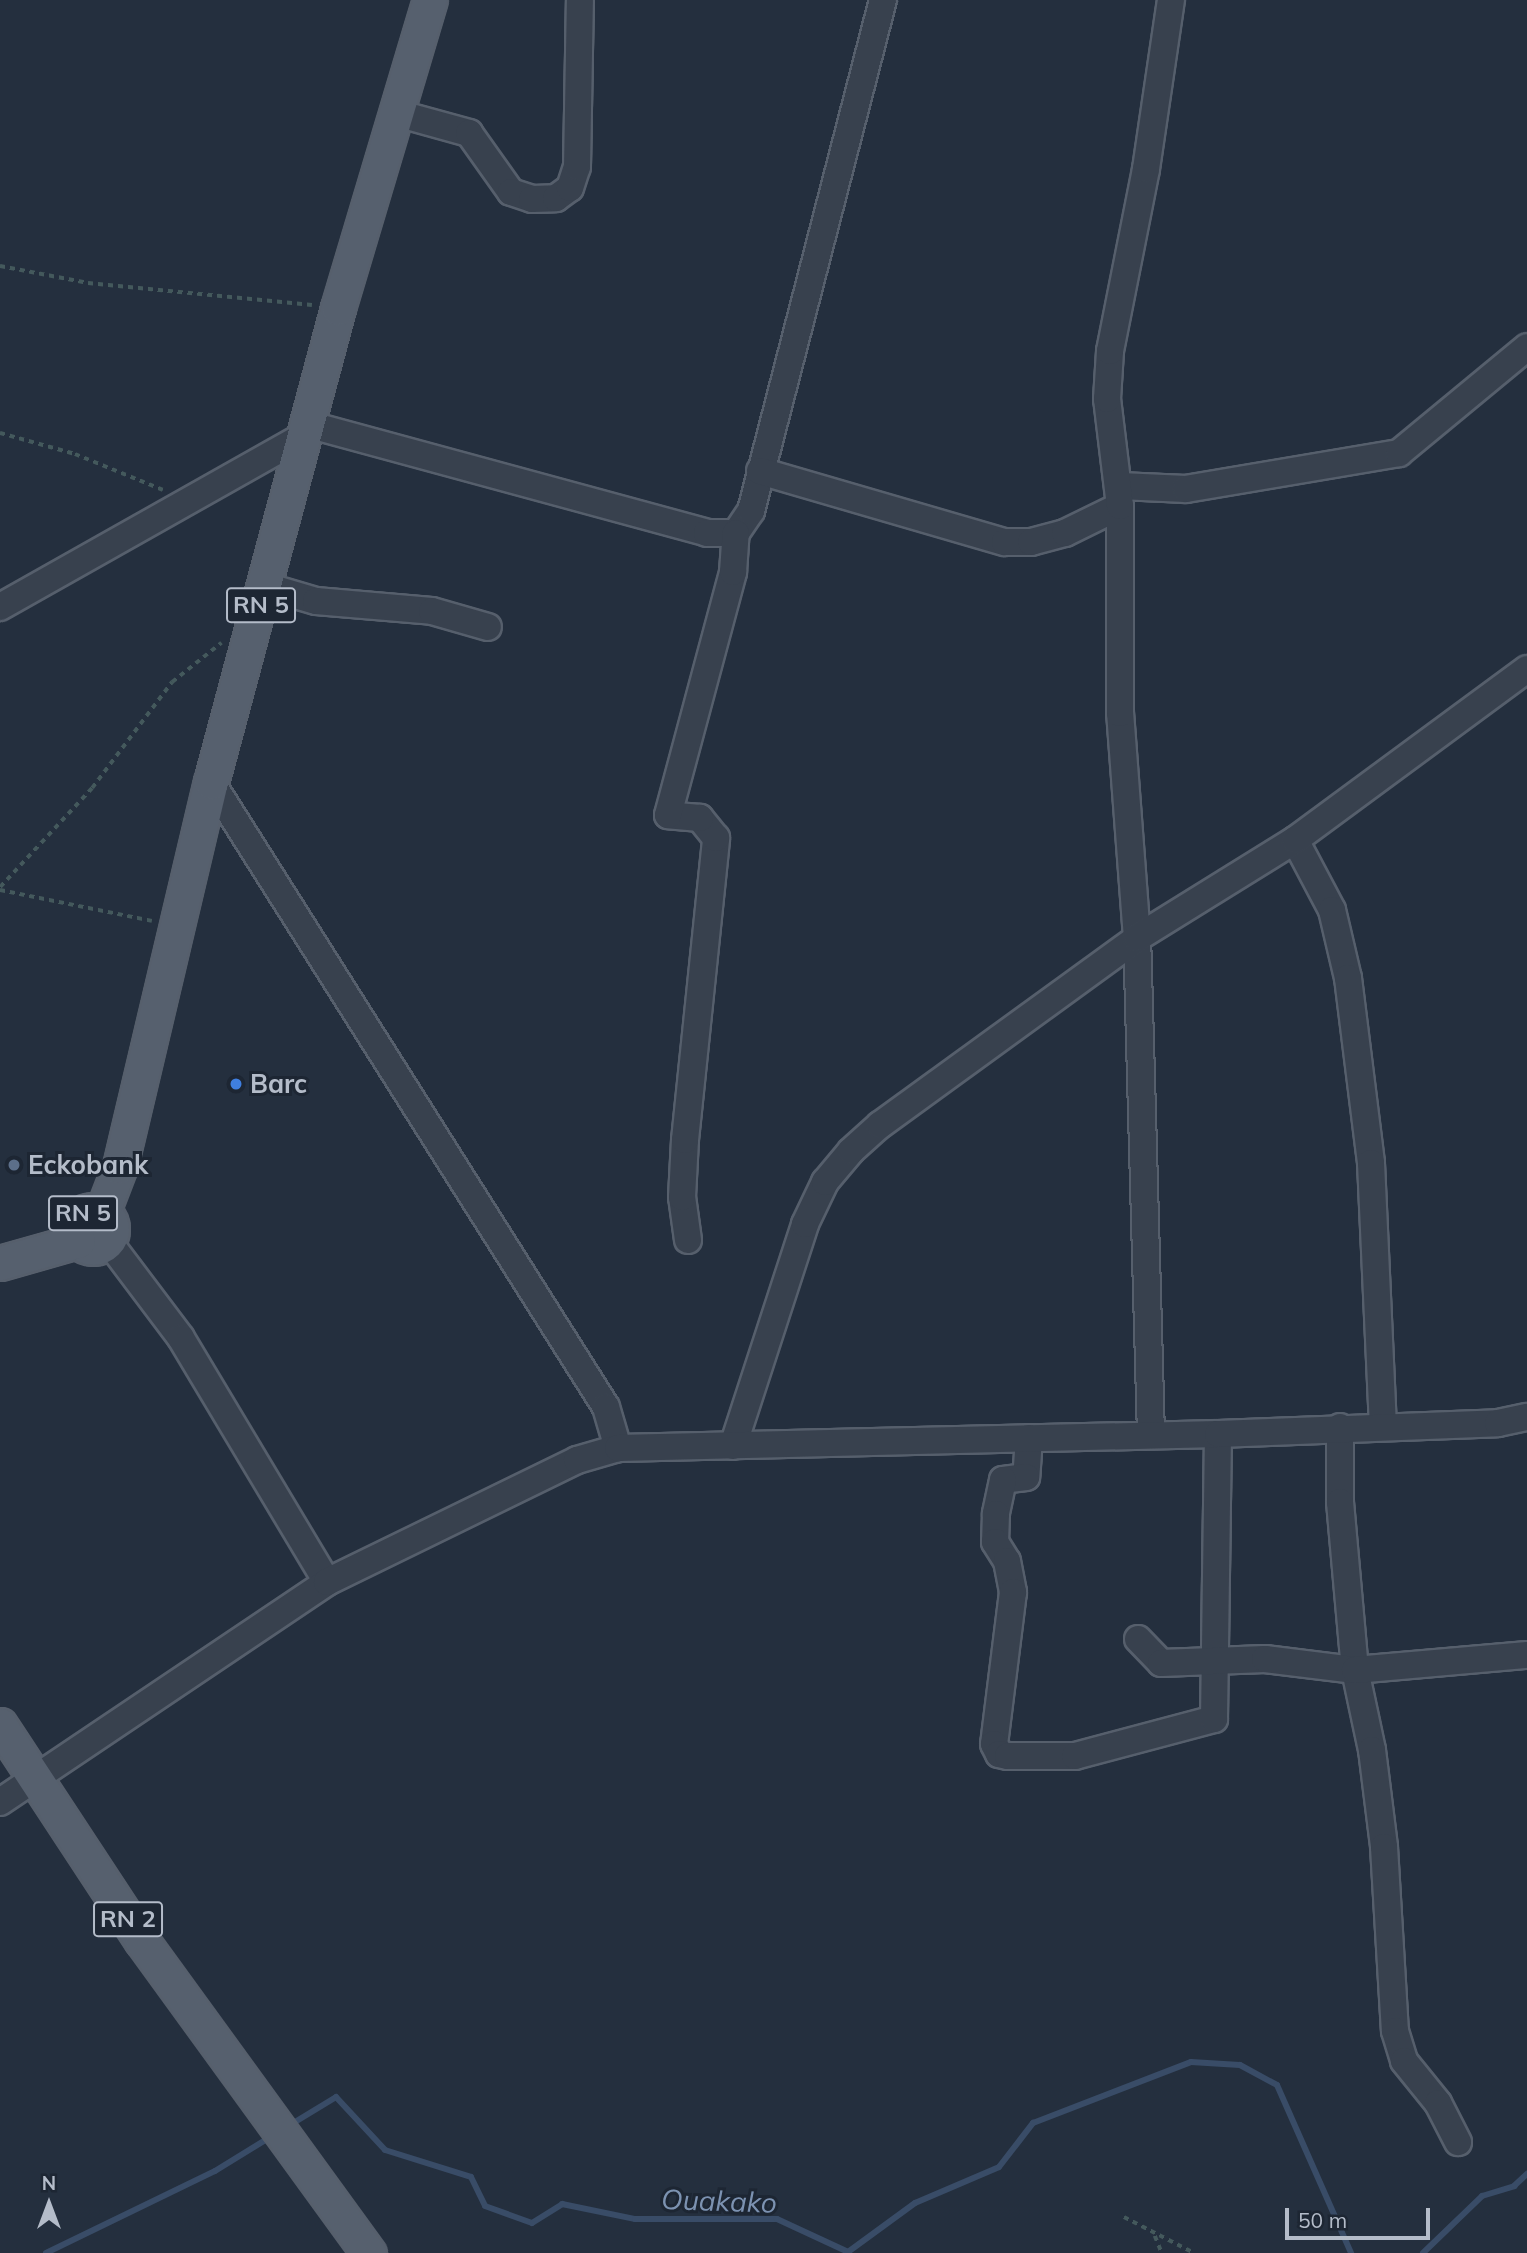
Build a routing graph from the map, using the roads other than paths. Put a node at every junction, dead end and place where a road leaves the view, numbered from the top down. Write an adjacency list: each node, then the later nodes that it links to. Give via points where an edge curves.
1 (430, 0): 5 (main road, RN 5)
2 (580, 0): 5 (street, via 577,167 570,187 556,198 532,199 511,192 469,133)
3 (883, 0): 8 (street)
4 (1171, 0): 9 (street, via 1146,169 1110,351 1107,399)
5 (400, 114): 7 (main road, RN 5, via 338,308)
6 (1527, 347): 9 (street, via 1399,453)
7 (306, 430): 10 (street, via 707,533); 11 (main road, RN 5); 12 (street)
8 (760, 471): 9 (street, via 1005,542 1031,542 1065,533); 10 (street, via 751,511)
9 (1120, 496): 17 (street, via 1120,713)
10 (736, 533): 19 (street, via 733,572 667,815 699,818 716,838 685,1139 682,1197)
11 (265, 586): 13 (street, via 316,601 432,611); 15 (main road, RN 5)
12 (0, 607)
13 (488, 628)
14 (1527, 669): 16 (street)
15 (211, 782): 18 (main road, RN 5, via 120,1166); 28 (street, via 606,1407)
16 (1294, 840): 17 (street); 22 (street, via 1332,910 1348,978 1374,1201)
17 (1137, 938): 25 (street); 27 (street, via 880,1125 825,1182 805,1223)
18 (96, 1231): 20 (main road, RN 5); 29 (street, via 181,1338)
19 (688, 1240)
20 (8, 1267)
21 (1527, 1417): 22 (street, via 1498,1423)
22 (1382, 1425): 23 (street)
23 (1339, 1427): 24 (street); 33 (street, via 1339,1502)
24 (1217, 1434): 25 (street); 32 (street)
25 (1151, 1435): 26 (street)
26 (1029, 1438): 27 (street); 32 (street, via 1026,1477 1003,1480 996,1514 995,1542 1007,1561 1013,1592 994,1744 999,1754 1075,1756 1214,1719)
27 (733, 1446): 28 (street)
28 (618, 1448): 29 (street, via 577,1460)
29 (327, 1582): 35 (street)
30 (1138, 1639): 32 (street, via 1161,1662)
31 (1527, 1655): 33 (street)
32 (1215, 1661): 33 (street, via 1265,1659)
33 (1355, 1670): 37 (street, via 1372,1750 1384,1847 1395,2031 1404,2060 1438,2104)
34 (0, 1726): 35 (main road, RN 2)
35 (37, 1779): 36 (street); 38 (main road, RN 2, via 142,1941)
36 (0, 1802)
37 (1458, 2142)
38 (369, 2253)

